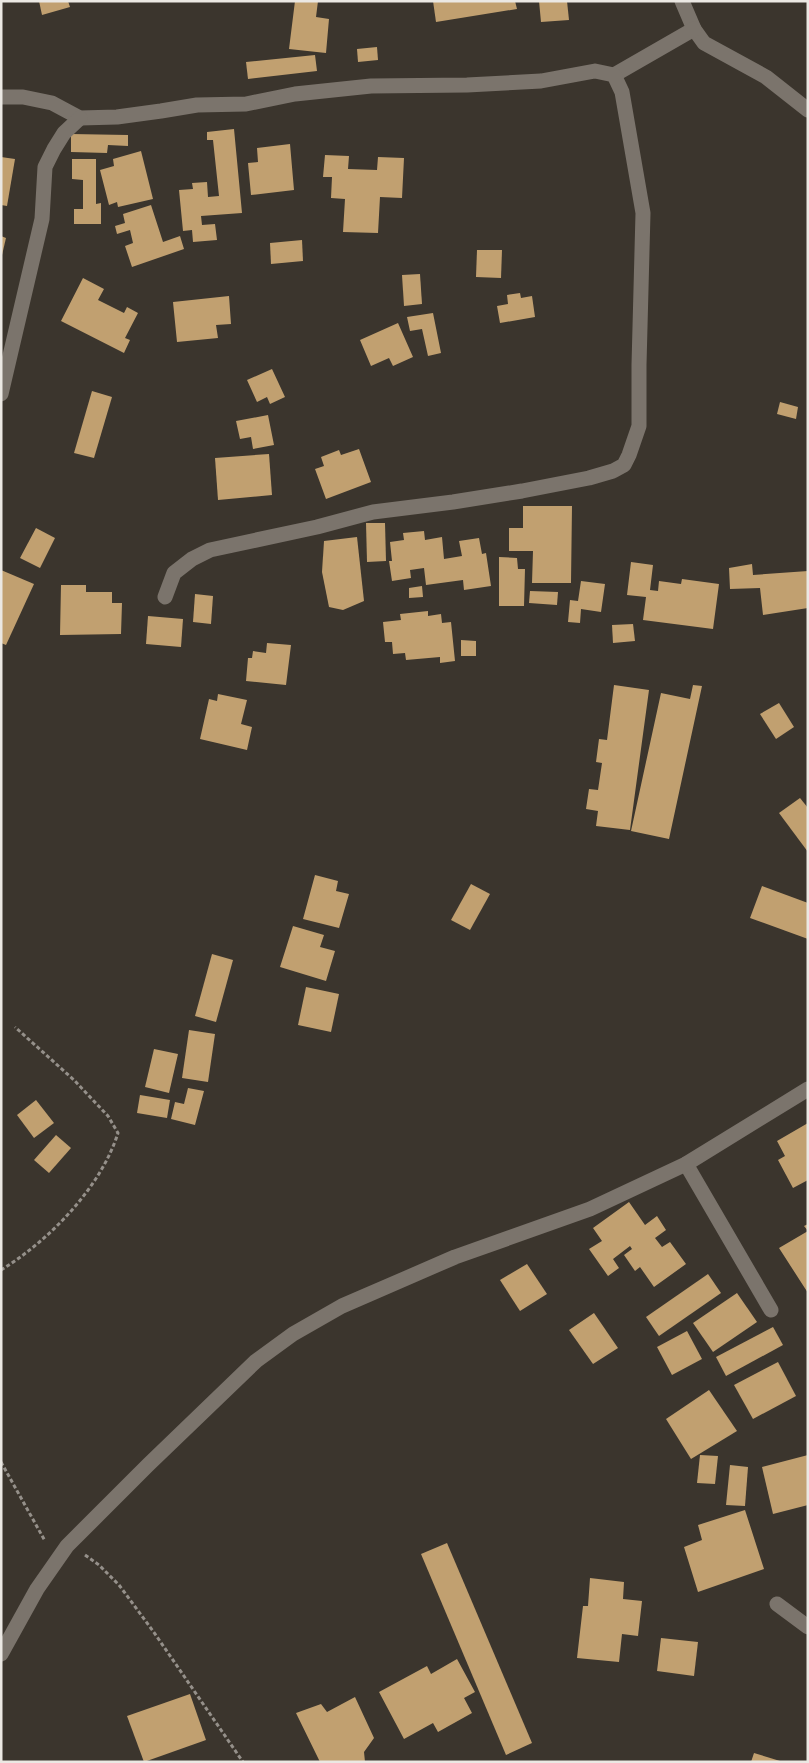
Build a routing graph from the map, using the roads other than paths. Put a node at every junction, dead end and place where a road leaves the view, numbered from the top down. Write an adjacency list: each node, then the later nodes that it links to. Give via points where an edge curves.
1 (682, 1): 2 (street)
2 (694, 29): 3 (street); 5 (street, via 704,43 766,76)
3 (614, 75): 6 (street, via 595,71 541,81 371,86 295,94 246,104 197,104 144,114); 8 (street, via 622,92 643,213 639,426 624,465 613,472 589,478 453,502 373,512 210,550 174,573)
4 (1, 97): 6 (street, via 23,97 52,103)
5 (808, 110)
6 (80, 118): 7 (street, via 64,133 45,167 42,219)
7 (1, 394)
8 (165, 597)
9 (808, 1090): 10 (street)
10 (686, 1164): 11 (street); 14 (street, via 590,1210 455,1257 342,1306 293,1334 256,1361 61,1553)
11 (771, 1310)
12 (777, 1604): 13 (street)
13 (808, 1627)
14 (1, 1654)

